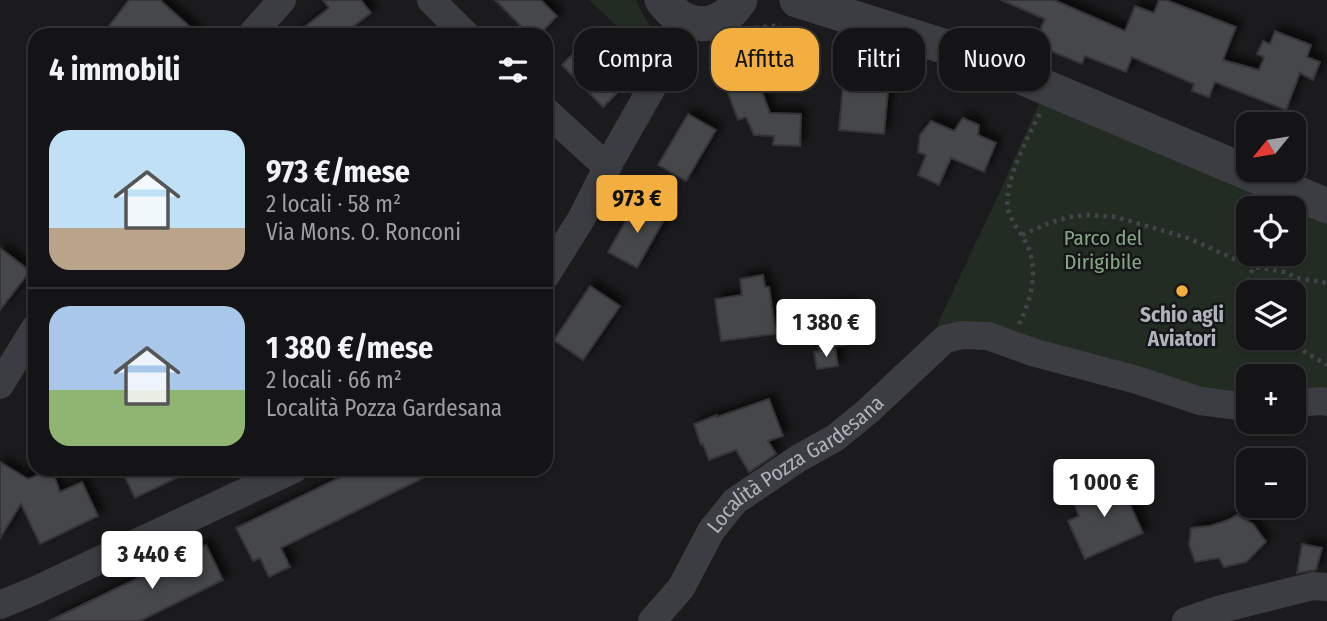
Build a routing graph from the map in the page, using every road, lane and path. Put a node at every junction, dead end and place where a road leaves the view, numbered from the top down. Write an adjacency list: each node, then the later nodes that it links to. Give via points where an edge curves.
1 (282, 0): 6 (street)
2 (431, 0): 7 (street)
3 (673, 10): 5 (street, via 697,23 709,23 731,12); 10 (street, via 675,47)
4 (793, 12): 5 (path, via 758,27); 8 (street, via 962,51)
5 (744, 15)
6 (257, 28)
7 (459, 28)
8 (1051, 89): 11 (street); 12 (path, via 1007,193 1008,210)
9 (553, 117): 10 (street)
10 (607, 167): 13 (street)
11 (1327, 206)
12 (1022, 235): 14 (path, via 1069,217 1116,217 1188,239); 18 (path, via 1031,252 1032,287)
13 (553, 264)
14 (1253, 267): 15 (path); 16 (path)
15 (1248, 280)
16 (1327, 283)
17 (28, 339): 21 (street)
18 (1009, 343): 24 (street, Località Pozza Gardesana, via 1200,401); 28 (street, Località Pozza Gardesana, via 988,336 945,339 835,438 735,501 711,531 681,588)
19 (1301, 350): 20 (path)
20 (1327, 365)
21 (0, 385)
22 (1306, 402): 23 (street)
23 (1327, 402)
24 (1236, 406)
25 (279, 476): 27 (street)
26 (1327, 587): 29 (street, via 1313,586)
27 (0, 605)
28 (652, 621)
29 (1186, 621)

